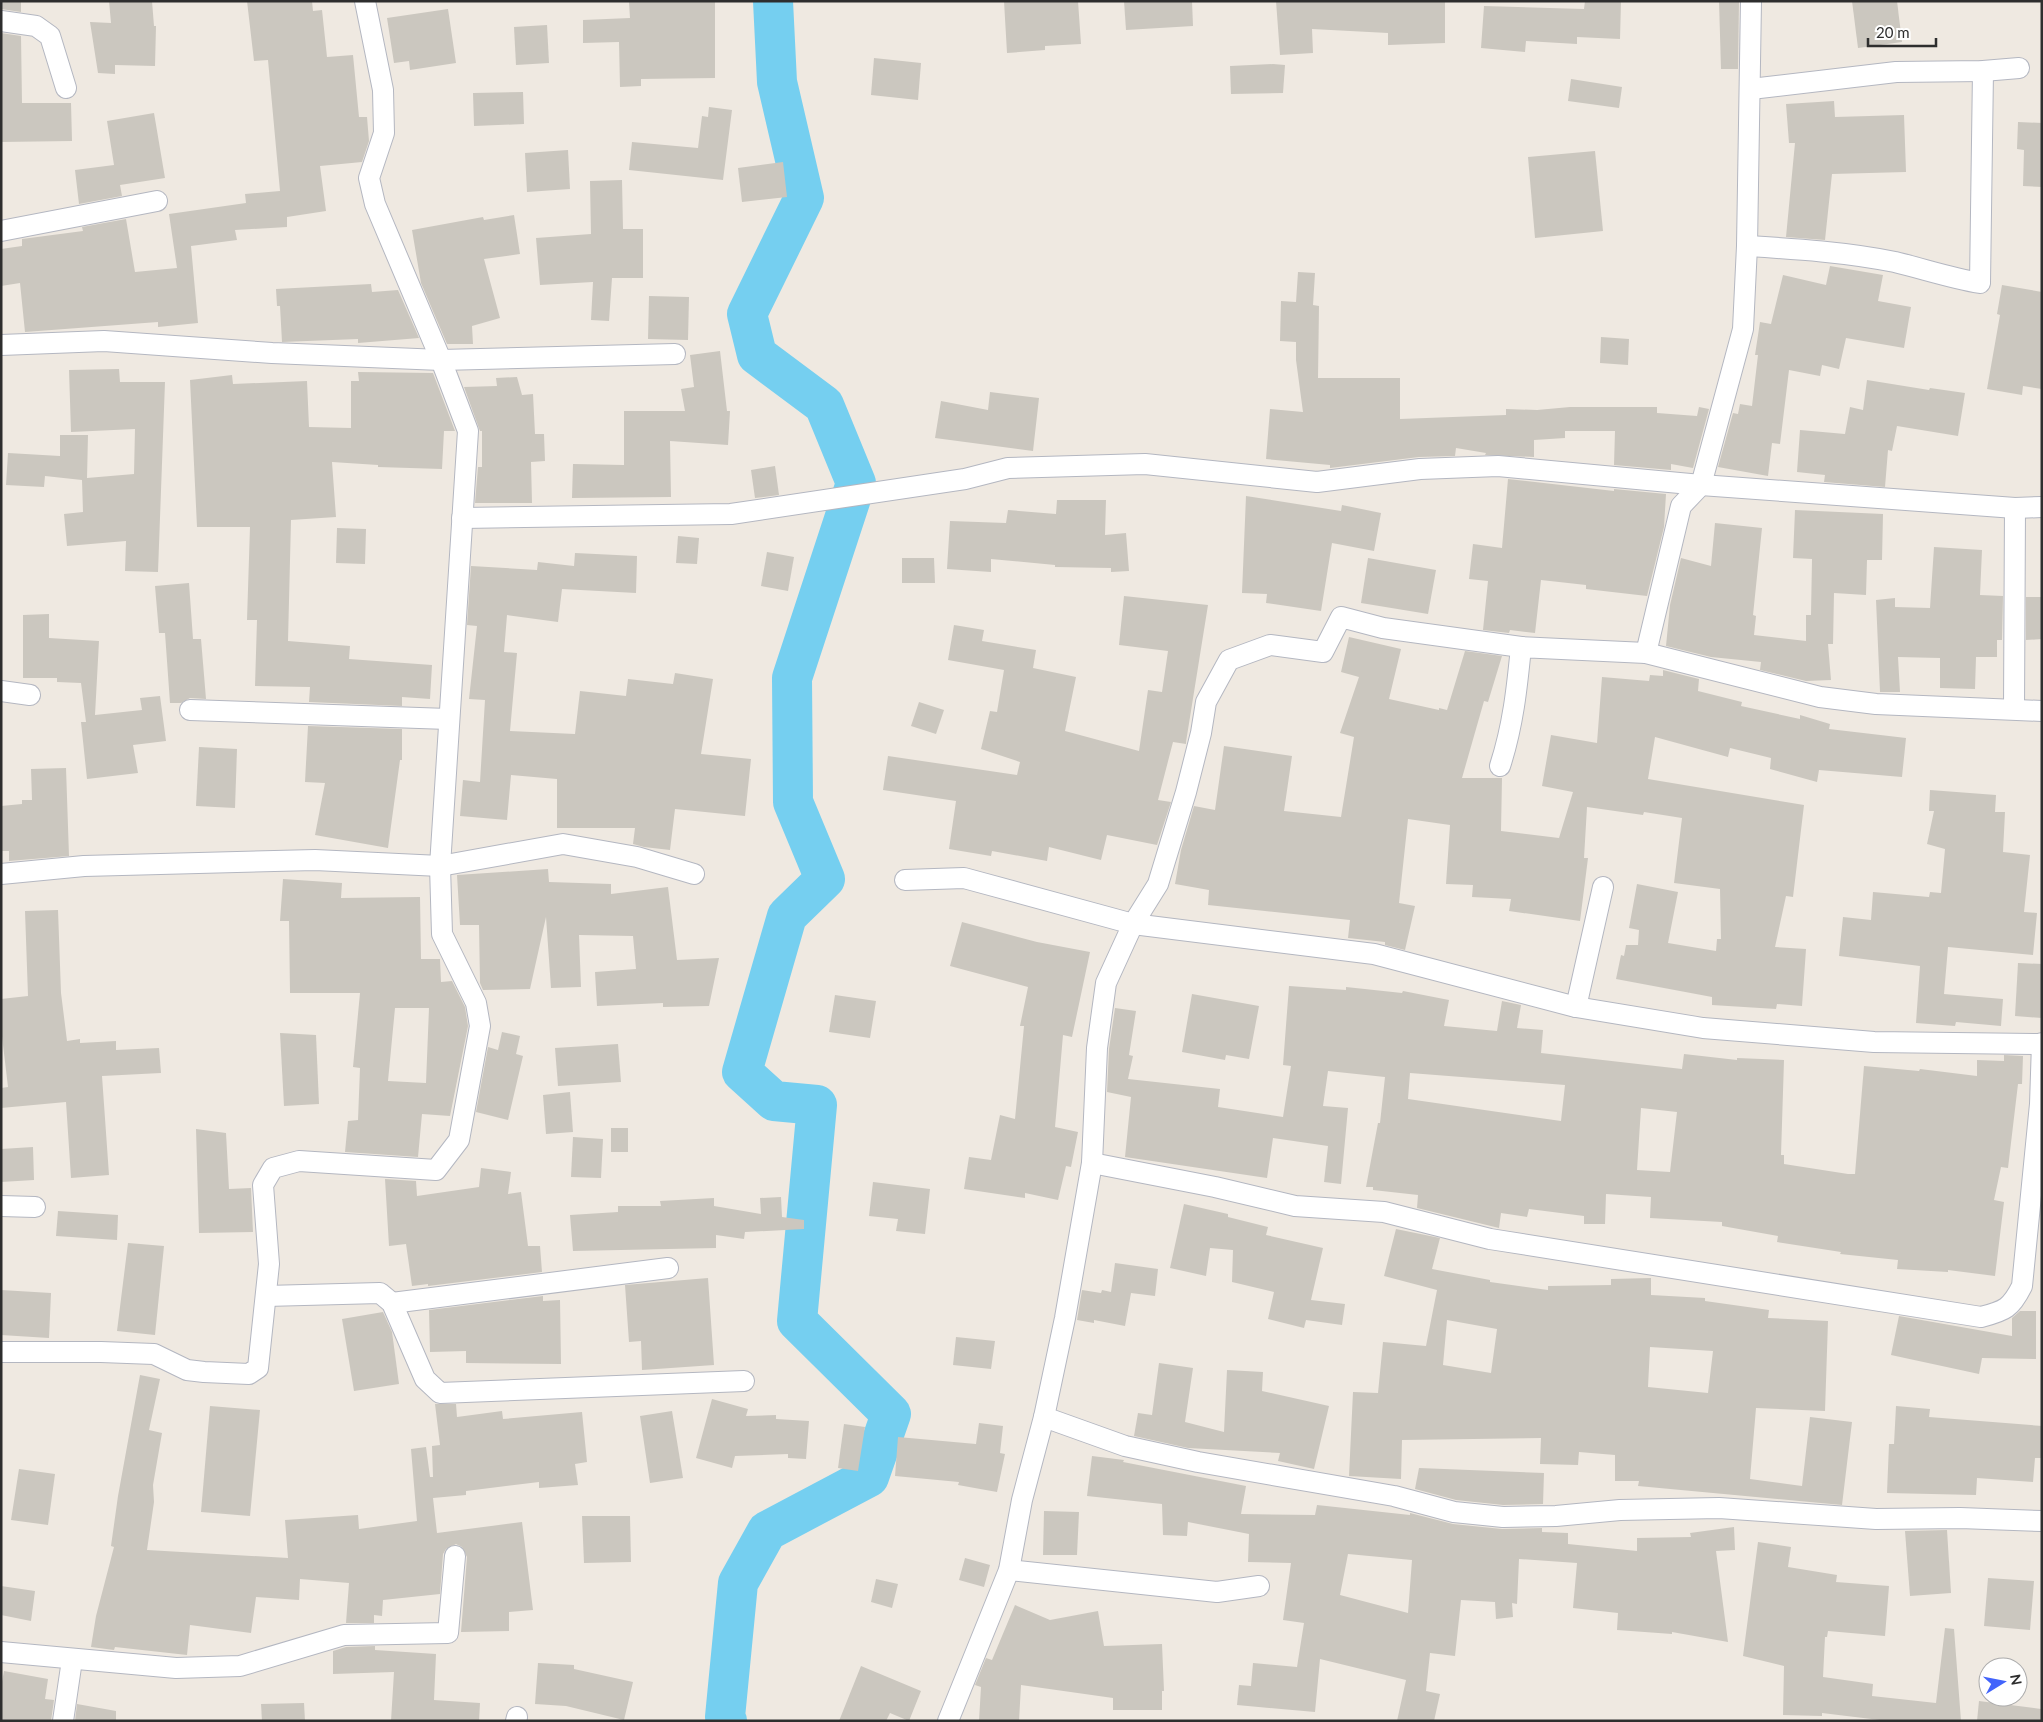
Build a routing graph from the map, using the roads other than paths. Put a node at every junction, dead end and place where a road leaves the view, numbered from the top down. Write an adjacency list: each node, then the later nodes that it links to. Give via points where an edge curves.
1 (365, 1): 13 (street, via 383,90 384,133 369,178 375,204)
2 (1751, 1): 7 (street)
3 (1, 21): 6 (street, via 36,26 50,36)
4 (2019, 68): 5 (street)
5 (1983, 71): 7 (street, via 1896,72); 10 (street, via 1980,283 1895,262 1840,253)
6 (66, 88)
7 (1751, 89): 10 (street)
8 (157, 201): 9 (street)
9 (1, 231)
10 (1747, 246): 14 (street, via 1742,329)
11 (1, 346): 13 (street, via 104,341 272,353)
12 (675, 354): 13 (street)
13 (441, 360): 17 (street, via 468,431)
14 (1701, 485): 16 (street); 17 (street, via 1498,466 1420,469 1316,482 1145,464 1008,468 965,479 731,514); 19 (street, via 1681,506)
15 (2042, 507): 16 (street)
16 (2015, 508): 22 (street)
17 (462, 518): 25 (street)
18 (1521, 647): 19 (street); 26 (street, via 1516,705); 32 (street, via 1383,628 1341,617 1323,652 1270,645 1229,660 1206,702 1186,792 1158,884)
19 (1646, 653): 22 (street, via 1820,697 1876,704)
20 (1, 691): 21 (street)
21 (30, 695)
22 (2014, 709): 24 (street)
23 (190, 710): 25 (street)
24 (2042, 711)
25 (448, 718): 27 (street)
26 (1500, 766)
27 (440, 866): 28 (street, via 314,860 84,866); 29 (street, via 563,844 636,857); 39 (street, via 442,934 476,1003 480,1026 459,1140 436,1170 299,1161 273,1168 264,1185 269,1264)
28 (1, 874)
29 (694, 874)
30 (905, 880): 32 (street, via 964,878)
31 (1603, 887): 33 (street)
32 (1133, 924): 33 (street, via 1374,954); 35 (street, via 1106,983 1097,1048)
33 (1576, 1007): 34 (street, via 1703,1028 1874,1042)
34 (2041, 1044): 35 (street, via 2040,1104 2022,1286 2013,1304 2000,1312 1981,1317 1490,1239 1384,1212 1295,1206)
35 (1092, 1163): 43 (street)
36 (1, 1206): 37 (street)
37 (34, 1207)
38 (668, 1268): 40 (street)
39 (266, 1296): 40 (street, via 380,1293); 41 (street, via 258,1368 249,1374 187,1370 154,1354)
40 (392, 1303): 42 (street, via 425,1379 440,1393)
41 (1, 1352)
42 (744, 1381)
43 (1044, 1417): 44 (street, via 1125,1446 1394,1496 1454,1512 1503,1517 1719,1508 1876,1519); 46 (street, via 1022,1500)
44 (2042, 1521)
45 (456, 1556): 49 (street, via 448,1633 344,1636 240,1666 176,1668)
46 (1009, 1570): 47 (street, via 1217,1592); 51 (street)
47 (1259, 1586)
48 (1, 1652): 49 (street)
49 (72, 1660): 50 (street)
50 (63, 1721)
51 (948, 1721)

